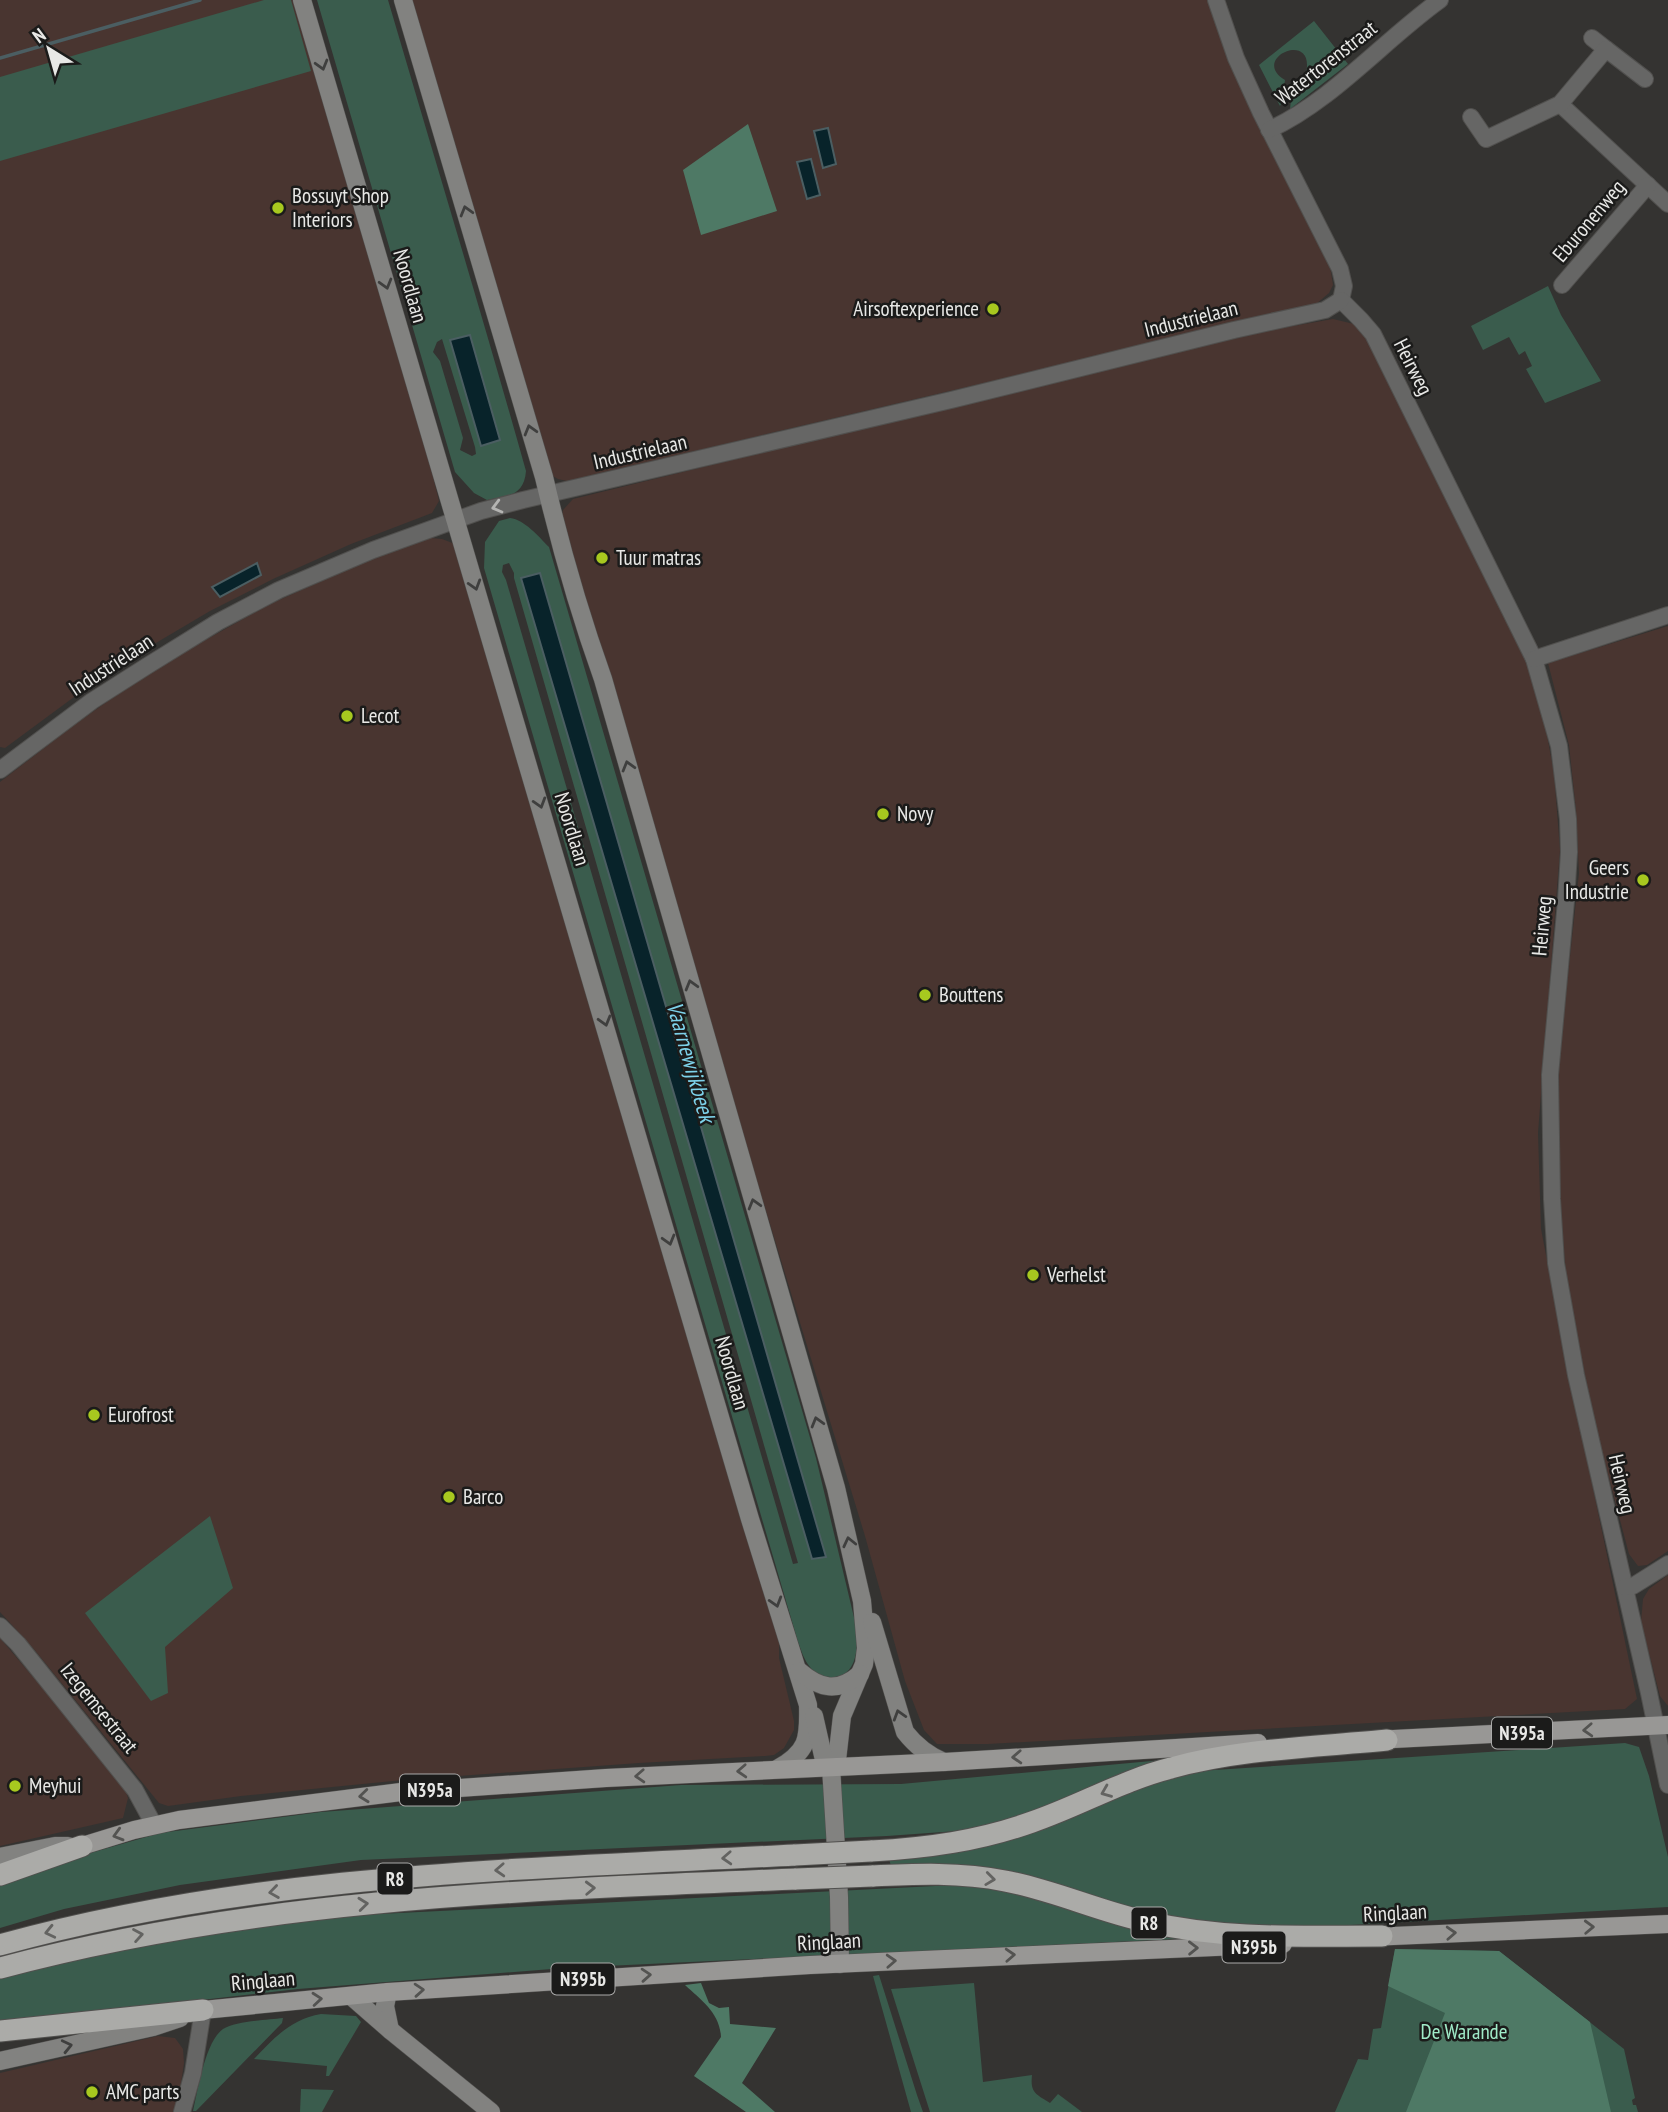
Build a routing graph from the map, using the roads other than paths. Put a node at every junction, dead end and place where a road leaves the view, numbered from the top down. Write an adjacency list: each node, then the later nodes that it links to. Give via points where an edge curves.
1 (302, 0): 16 (street, Noordlaan, one-way to 16)
2 (403, 0): 15 (street, Noordlaan, one-way to 2)
3 (1216, 0): 10 (street)
4 (1428, 3): 10 (street, Watertorenstraat, via 1355,70 1291,120)
5 (1592, 38): 6 (street)
6 (1606, 49): 7 (street); 8 (street)
7 (1645, 79)
8 (1560, 104): 9 (street, via 1486,139); 11 (street)
9 (1471, 117)
10 (1269, 130): 14 (street, via 1339,269 1344,286)
11 (1648, 185): 12 (street); 13 (street, Eburonenweg)
12 (1668, 204)
13 (1562, 285)
14 (1341, 300): 15 (street, Industrielaan, via 1325,310); 18 (street, Heirweg, via 1373,334)
15 (548, 495): 16 (street, Industrielaan, one-way to 16); 22 (street, Noordlaan, one-way to 15, via 836,1488)
16 (455, 520): 19 (street, Industrielaan, via 279,590 218,622 92,701); 24 (street, Noordlaan, one-way to 24)
17 (1668, 615): 18 (street)
18 (1534, 659): 21 (street, Heirweg, via 1559,746 1569,852 1550,1075 1556,1263 1576,1375)
19 (0, 770)
20 (1668, 1564): 21 (street)
21 (1625, 1587): 27 (street, Heirweg)
22 (862, 1601): 25 (street, Noordlaan, via 866,1648); 29 (street, Noordlaan, one-way to 22, via 927,1754 905,1732)
23 (0, 1626): 33 (street, Izegemsestraat, via 135,1790)
24 (799, 1671): 25 (street, via 810,1681 836,1687); 26 (street, Noordlaan)
25 (860, 1674): 30 (street, Noordlaan, via 842,1716 837,1760)
26 (808, 1705): 30 (street, Noordlaan, via 824,1760); 31 (street, Noordlaan, via 809,1732 804,1747)
27 (1662, 1726): 28 (main road, N395a, one-way to 28); 32 (street, Heirweg)
28 (1387, 1740): 29 (main road, N395a, one-way to 29, via 1267,1742); 39 (highway, R8, one-way to 39, bridge, via 1224,1757 1169,1768 971,1841 922,1848 487,1871 320,1886 117,1916)
29 (944, 1762): 30 (main road, N395a)
30 (831, 1767): 31 (main road, N395a); 40 (street, Noordlaan)
31 (777, 1769): 33 (main road, N395a, one-way to 33, via 401,1792)
32 (1668, 1785)
33 (154, 1825): 34 (main road, N395a, one-way to 34)
34 (82, 1846): 35 (street, N395a, via 55,1846); 36 (highway)
35 (0, 1857)
36 (0, 1875)
37 (1668, 1924): 38 (main road, Ringlaan / N395b, one-way to 37)
38 (1382, 1936): 40 (main road, Ringlaan / N395b, one-way to 38, via 1251,1947); 41 (highway, R8, one-way to 38, bridge, via 135,1936 229,1920 413,1899 922,1873 1005,1881 1194,1931 1245,1936)
39 (0, 1945)
40 (840, 1964): 42 (main road, Ringlaan / N395b, one-way to 40)
41 (0, 1968)
42 (388, 1992): 43 (main road, Ringlaan / N395b); 45 (street, via 385,2006)
43 (351, 1996): 44 (main road, Ringlaan / N395b, one-way to 43); 45 (street)
44 (203, 2010): 46 (highway); 47 (street, Ringlaan / N395b, one-way to 44, via 153,2027); 48 (street)
45 (390, 2030): 49 (street)
46 (0, 2031)
47 (0, 2061)
48 (182, 2112)
49 (491, 2112)

